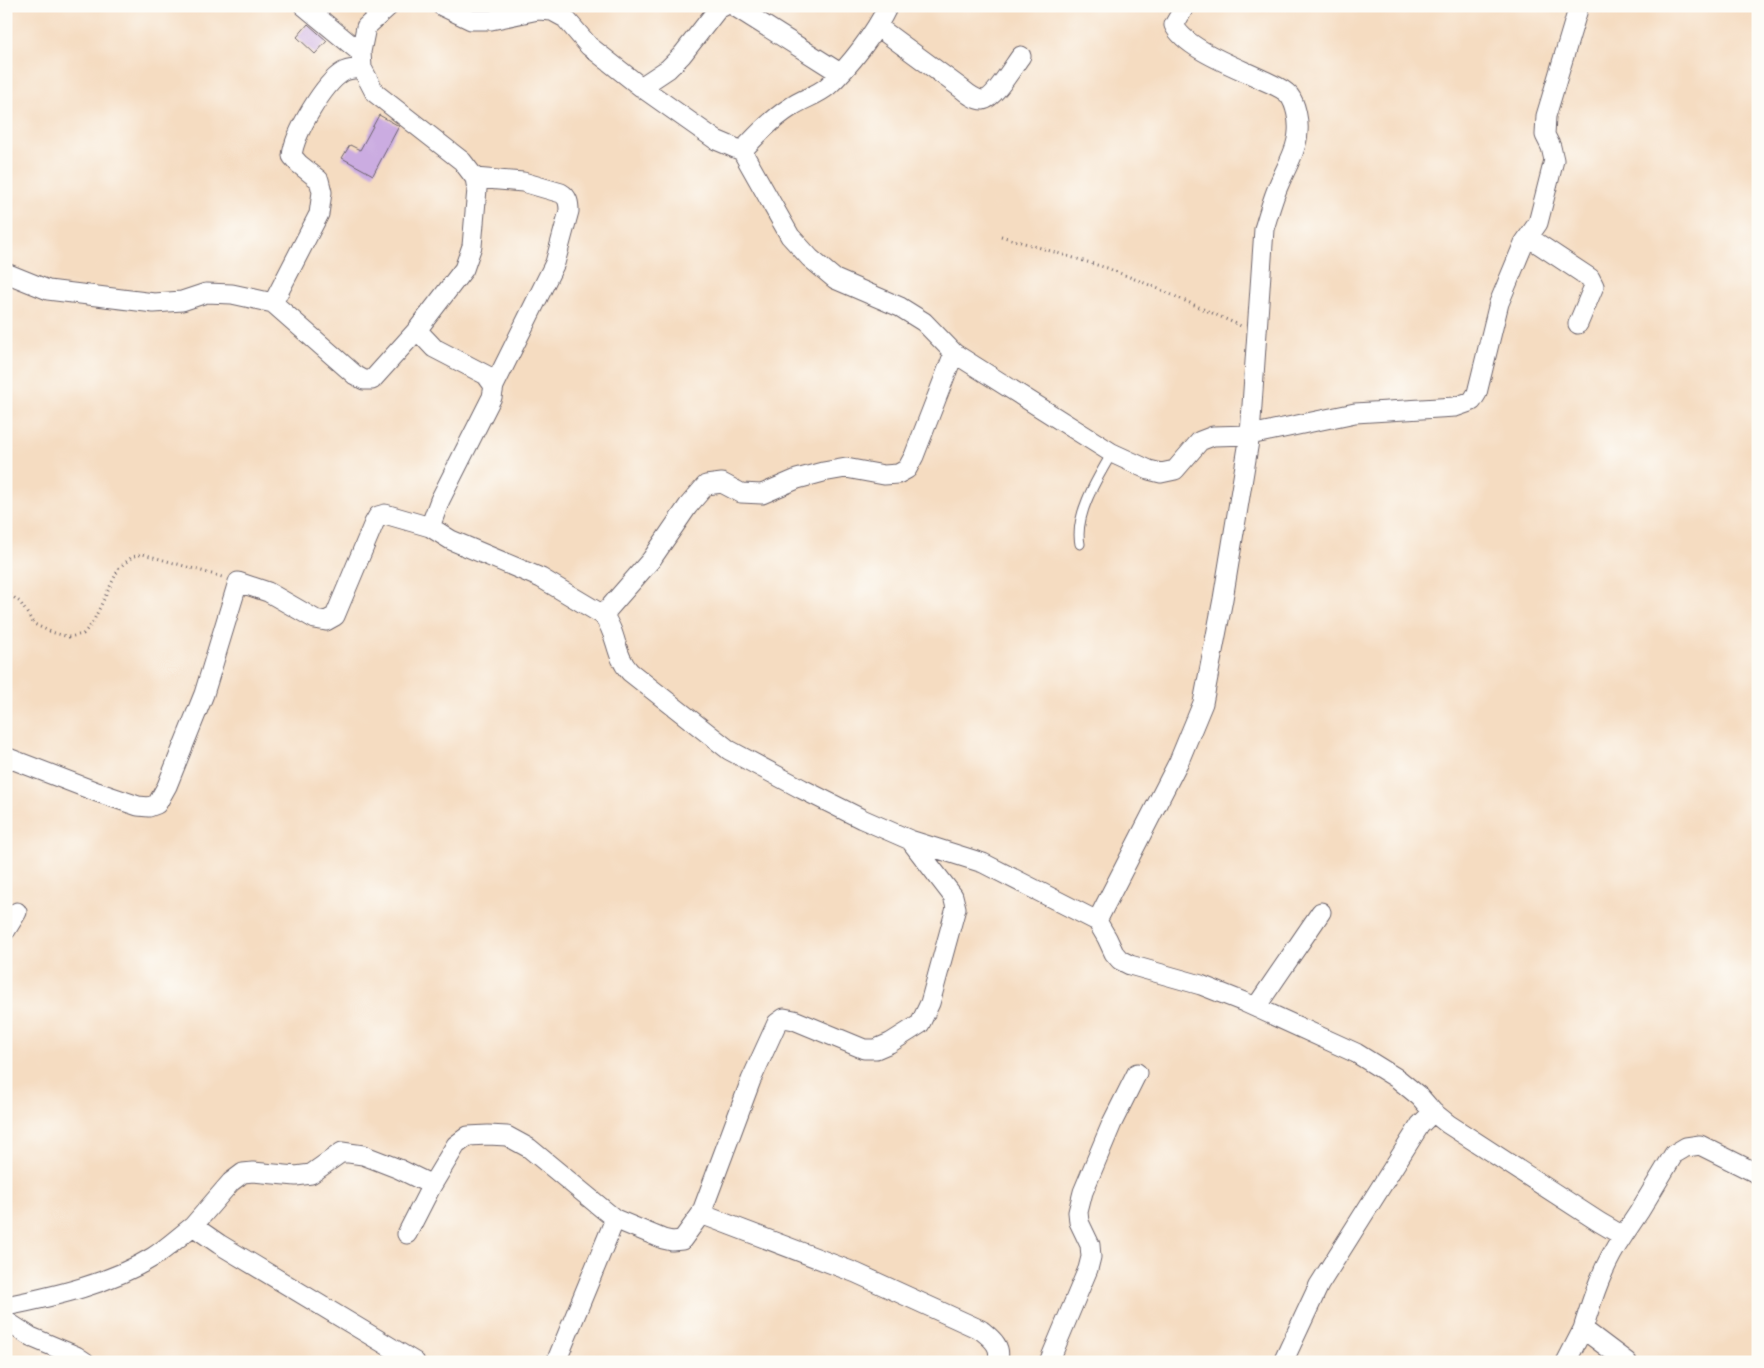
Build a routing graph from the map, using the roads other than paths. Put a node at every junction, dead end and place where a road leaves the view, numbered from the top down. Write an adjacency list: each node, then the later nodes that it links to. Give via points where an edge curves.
1 (304, 6): 12 (street)
2 (389, 6): 12 (street, via 366,27)
3 (442, 6): 9 (street)
4 (724, 6): 14 (street, via 668,69)
5 (734, 6): 13 (street)
6 (888, 6): 10 (street)
7 (1185, 6): 24 (street, via 1174,25 1177,33 1201,50 1276,86 1289,95 1296,108 1298,131 1295,146 1264,229)
8 (1579, 6): 17 (street, via 1546,116 1545,135 1554,160 1538,223)
9 (474, 13): 14 (street, via 491,20 538,10 552,11 565,18 589,46)
10 (878, 27): 11 (street, via 974,98 982,100 996,90); 13 (street)
11 (1022, 56)
12 (362, 60): 16 (street, via 375,93 450,150); 19 (street, via 332,81 302,125 293,146 292,156 319,180 322,192 319,214)
13 (840, 73): 15 (street, via 826,88 791,106 770,122)
14 (642, 87): 15 (street, via 716,140)
15 (742, 151): 22 (street, via 790,236 810,258 836,279 900,307 924,322)
16 (475, 178): 21 (street, via 472,246 464,268); 23 (street, via 523,182 561,193 569,203 555,263)
17 (1528, 237): 20 (street, via 1590,278 1594,286); 24 (street, via 1499,303 1478,393 1472,401 1455,407 1355,414)
18 (6, 273): 19 (street, via 48,290 154,303 182,301 206,293 232,294)
19 (273, 303): 21 (street, via 355,376 364,380 372,380)
20 (1578, 324)
21 (417, 330): 23 (street, via 434,348 486,376)
22 (954, 354): 25 (street); 28 (street, via 907,469 898,474 884,475 846,468 822,472 762,494 741,492 722,483 706,485 651,560)
23 (494, 386): 26 (street, via 492,397 440,500)
24 (1250, 435): 25 (street, via 1213,436 1200,441 1174,470 1161,473); 33 (street, via 1203,703 1179,761)
25 (1112, 453): 27 (lane, via 1082,515 1078,534)
26 (430, 527): 28 (street, via 451,540 541,578); 29 (street, via 385,514 378,516 335,616 326,621 315,619 280,597 238,582 204,694 157,804 138,806)
27 (1080, 544)
28 (603, 616): 30 (street, via 614,634 618,654 630,672 729,750 862,819)
29 (6, 757)
30 (910, 840): 33 (street, via 983,863); 40 (street, via 952,896 956,908 930,1003 920,1024 890,1043 876,1049 864,1049 794,1020 784,1018 777,1023 751,1080)
31 (17, 912): 34 (street)
32 (1321, 912): 35 (street)
33 (1097, 920): 35 (street, via 1114,954 1125,962 1201,985)
34 (6, 930)
35 (1256, 1007): 37 (street, via 1356,1053 1398,1078)
36 (1137, 1073): 52 (street, via 1083,1192 1079,1222 1090,1245 1091,1257)
37 (1433, 1112): 44 (street); 53 (street, via 1420,1125 1328,1269)
38 (1758, 1174): 44 (street, via 1700,1145 1686,1147 1674,1154)
39 (432, 1185): 41 (street, via 456,1145 468,1136 507,1136 529,1148); 42 (street, via 364,1155 342,1152 311,1174 243,1173 231,1182); 43 (street)
40 (700, 1214): 41 (street, via 682,1240 672,1241); 51 (street, via 856,1273 981,1330 996,1343 1000,1355)
41 (615, 1219): 50 (street)
42 (193, 1226): 45 (street, via 153,1257 118,1274 62,1294); 49 (street)
43 (407, 1234)
44 (1623, 1236): 47 (street, via 1598,1282)
45 (6, 1306)
46 (6, 1321): 48 (street, via 31,1337)
47 (1583, 1329): 54 (street); 55 (street)
48 (85, 1362)
49 (415, 1362)
50 (556, 1362)
51 (997, 1362)
52 (1049, 1362)
53 (1283, 1362)
54 (1566, 1362)
55 (1627, 1362)

